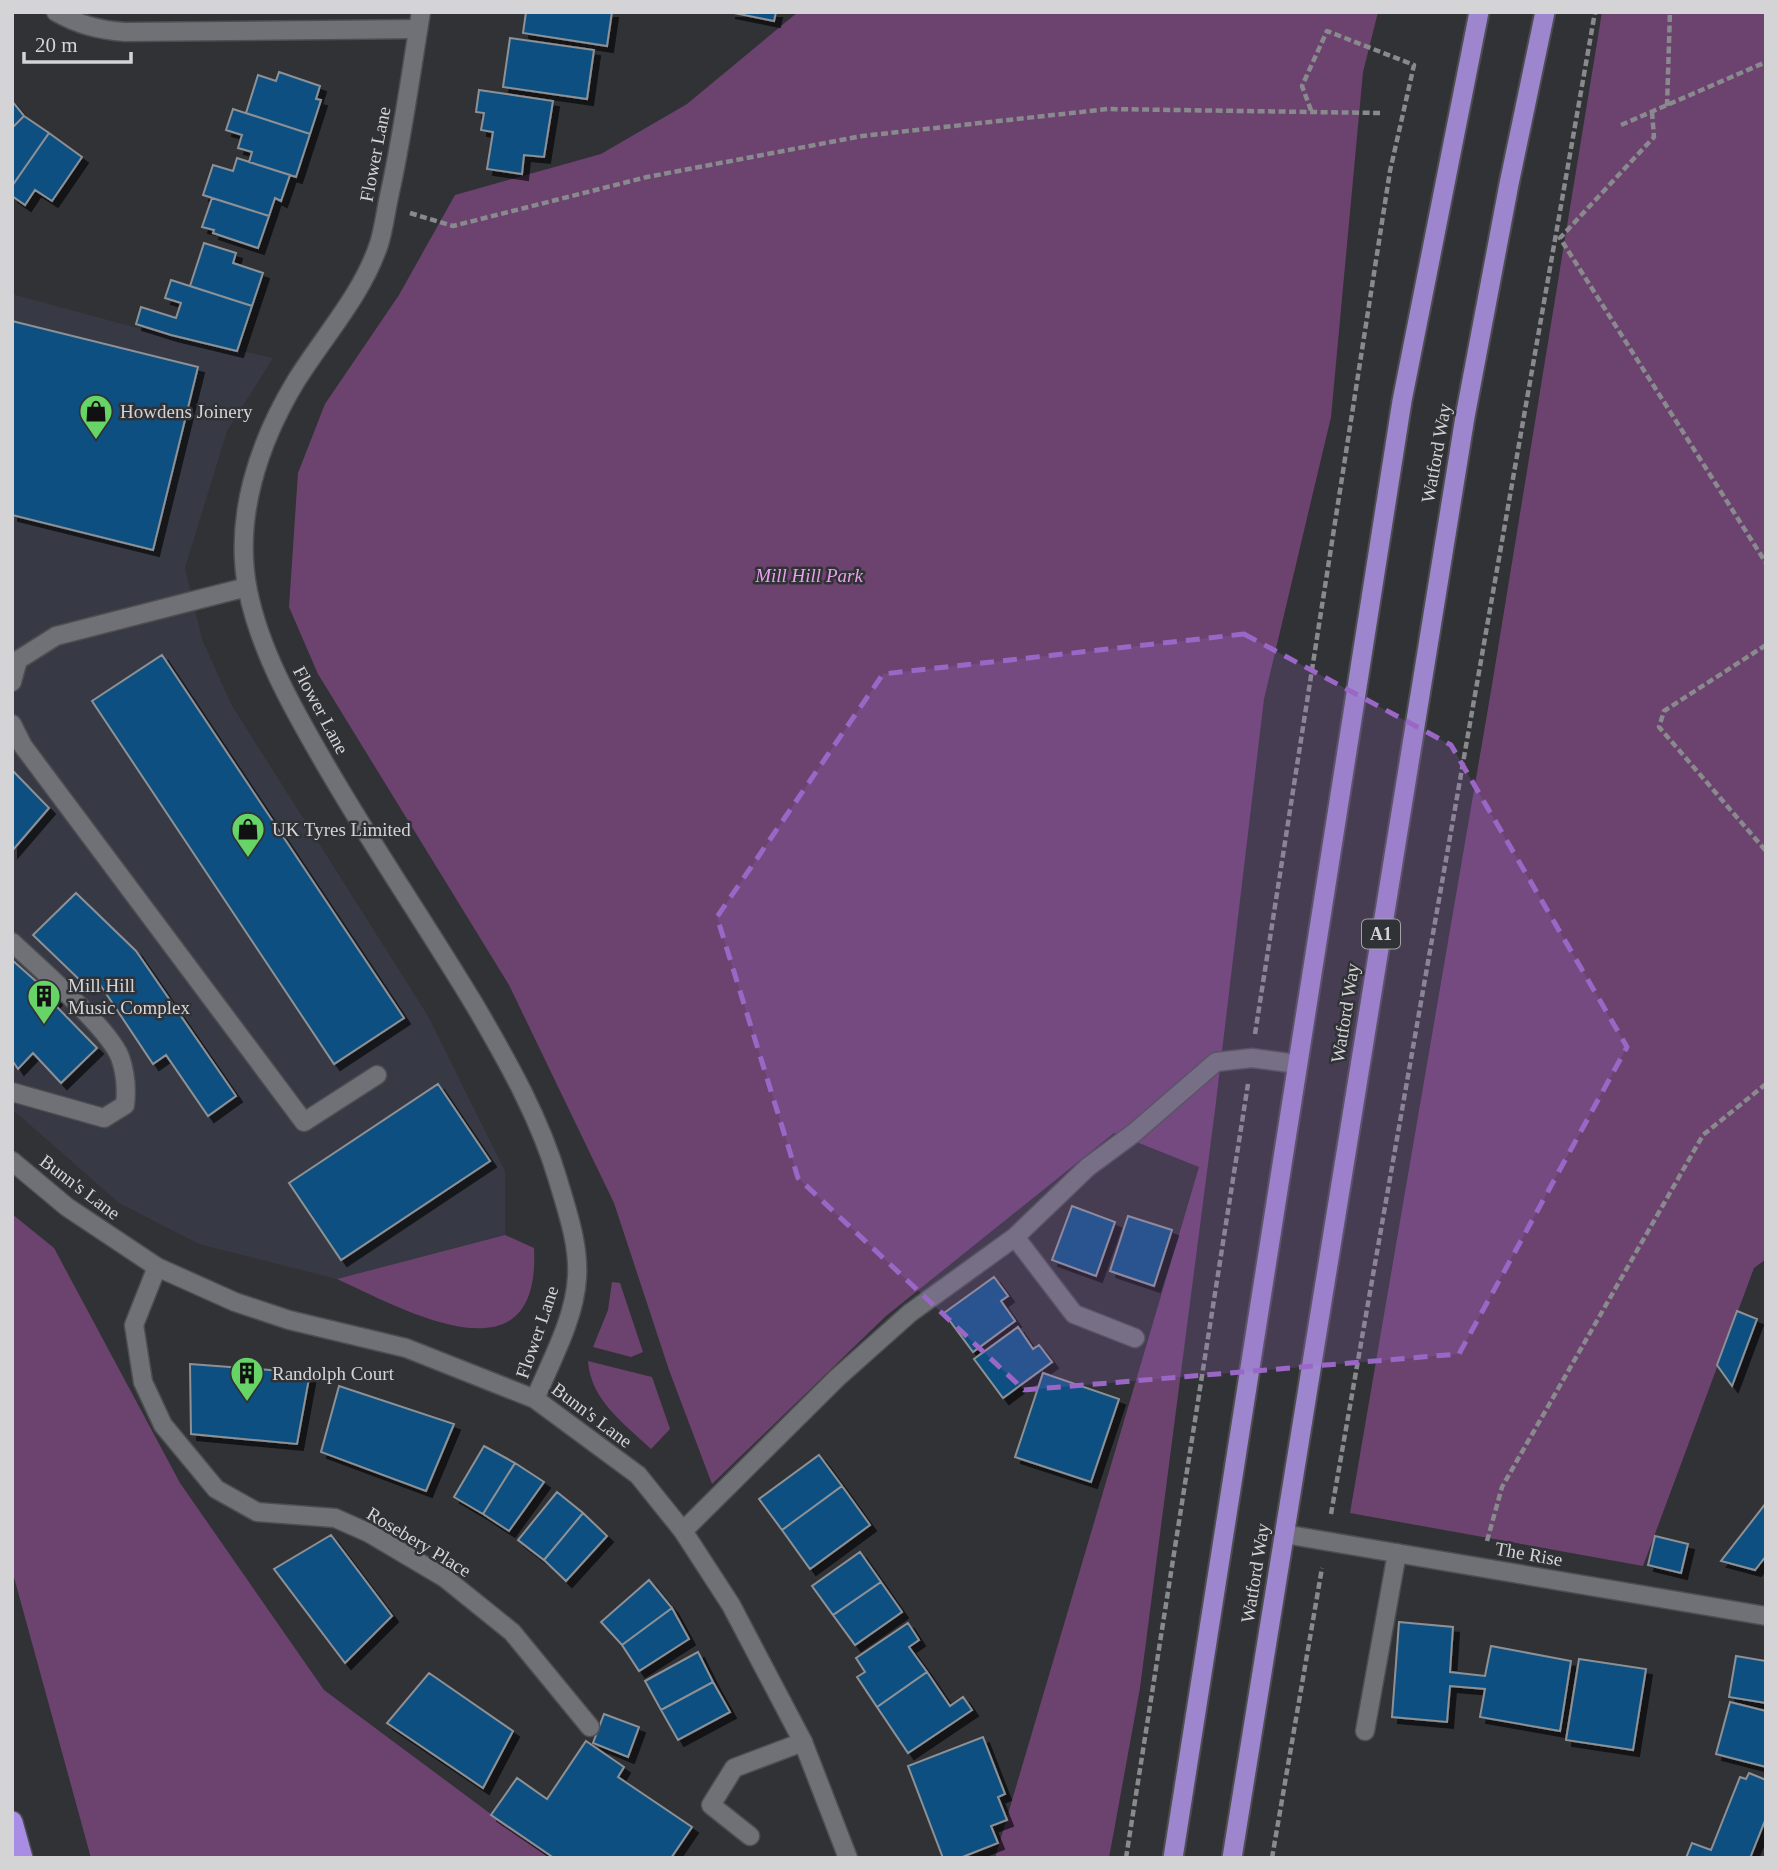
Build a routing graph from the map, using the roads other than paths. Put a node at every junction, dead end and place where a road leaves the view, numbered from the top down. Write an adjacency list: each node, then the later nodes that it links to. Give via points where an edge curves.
1 (56, 12): 4 (street, via 96,30 125,32)
2 (1479, 12): 9 (highway, Watford Way, via 1402,401)
3 (1545, 12): 18 (highway, Watford Way / A1, via 1465,417)
4 (419, 21): 5 (street, Flower Lane, via 379,244 364,277 296,382 272,429 243,529)
5 (247, 587): 6 (street, via 55,636 18,660); 16 (street, Flower Lane, via 269,655 296,713 516,1075 551,1157 574,1234 578,1277 569,1313)
6 (12, 682)
7 (12, 724): 10 (street, via 23,746 304,1122)
8 (12, 942): 11 (street, via 96,1024 119,1055 128,1085 125,1105 104,1118)
9 (1297, 1064): 13 (street, via 1252,1058 1216,1062 1088,1167); 28 (highway, Watford Way)
10 (377, 1075)
11 (12, 1092)
12 (12, 1161): 14 (street, Bunn's Lane, via 67,1207)
13 (1015, 1237): 15 (street, via 1074,1314); 17 (street, via 910,1313 837,1378)
14 (157, 1267): 16 (street, Bunn's Lane, via 235,1303 406,1349); 21 (street, Rosebery Place, via 134,1325 144,1382 163,1425 216,1489 257,1512 335,1518 445,1578 512,1632)
15 (1135, 1338)
16 (535, 1398): 17 (street, Bunn's Lane, via 638,1475)
17 (683, 1531): 23 (street, Bunn's Lane, via 731,1605)
18 (1284, 1534): 19 (street, The Rise); 29 (highway, Watford Way / A1)
19 (1397, 1553): 20 (street, The Rise); 22 (street)
20 (1766, 1616)
21 (590, 1727)
22 (1366, 1731)
23 (803, 1742): 25 (street, via 734,1768 711,1805); 27 (street, Bunn's Lane)
24 (12, 1822): 26 (highway)
25 (750, 1836)
26 (22, 1858)
27 (848, 1858)
28 (1172, 1858)
29 (1232, 1858)

